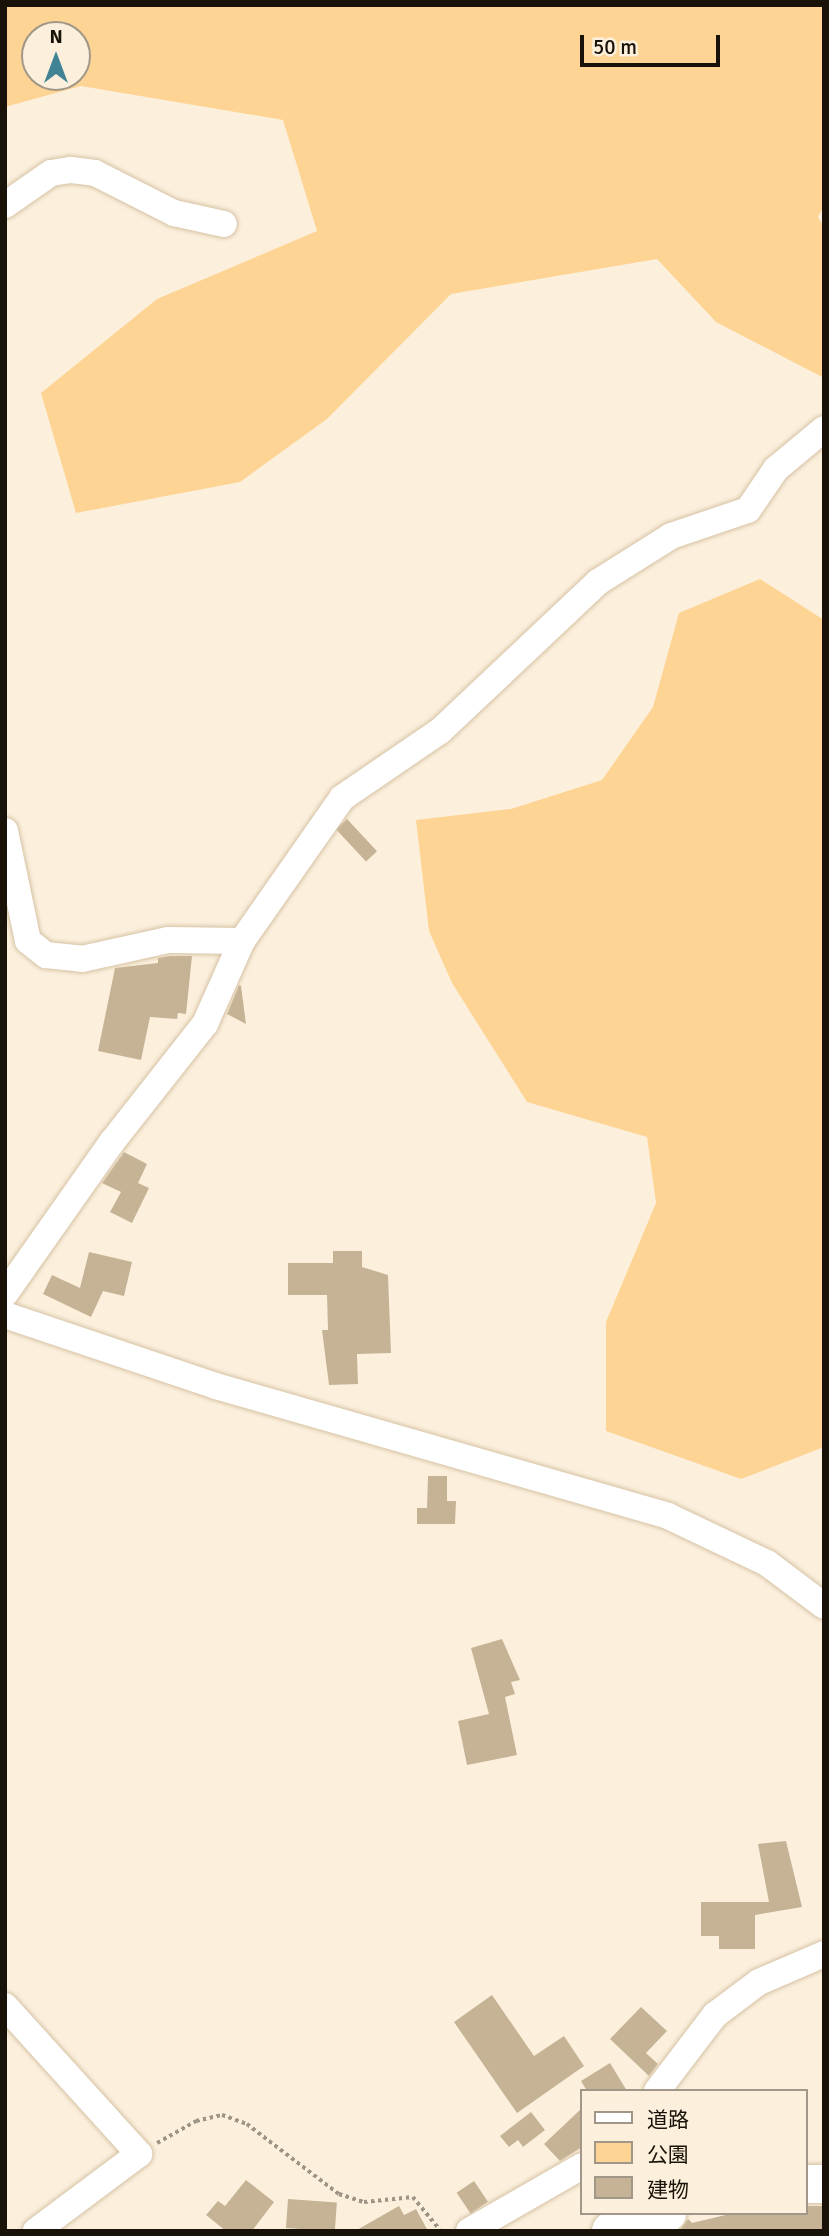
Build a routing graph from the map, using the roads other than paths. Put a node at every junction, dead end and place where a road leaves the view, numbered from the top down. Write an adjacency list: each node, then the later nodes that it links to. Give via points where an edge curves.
1 (5, 205): 2 (street, via 51,173 71,170 95,173 174,213)
2 (225, 224)
3 (824, 429): 5 (street, via 776,469 748,510 671,536 598,582 440,731 342,798)
4 (5, 831): 5 (street, via 28,941 46,955 82,959 168,940)
5 (242, 941): 6 (street, via 205,1024 112,1142)
6 (5, 1294)
7 (5, 1315): 8 (street, via 216,1386 668,1516 767,1563)
8 (824, 1606)
9 (824, 1954): 11 (street, via 759,1982 715,2015)
10 (5, 2006): 14 (street, via 139,2154)
11 (659, 2089)
12 (580, 2167): 15 (street)
13 (661, 2215): 16 (highway)
14 (36, 2231)
15 (469, 2231)
16 (611, 2231)

